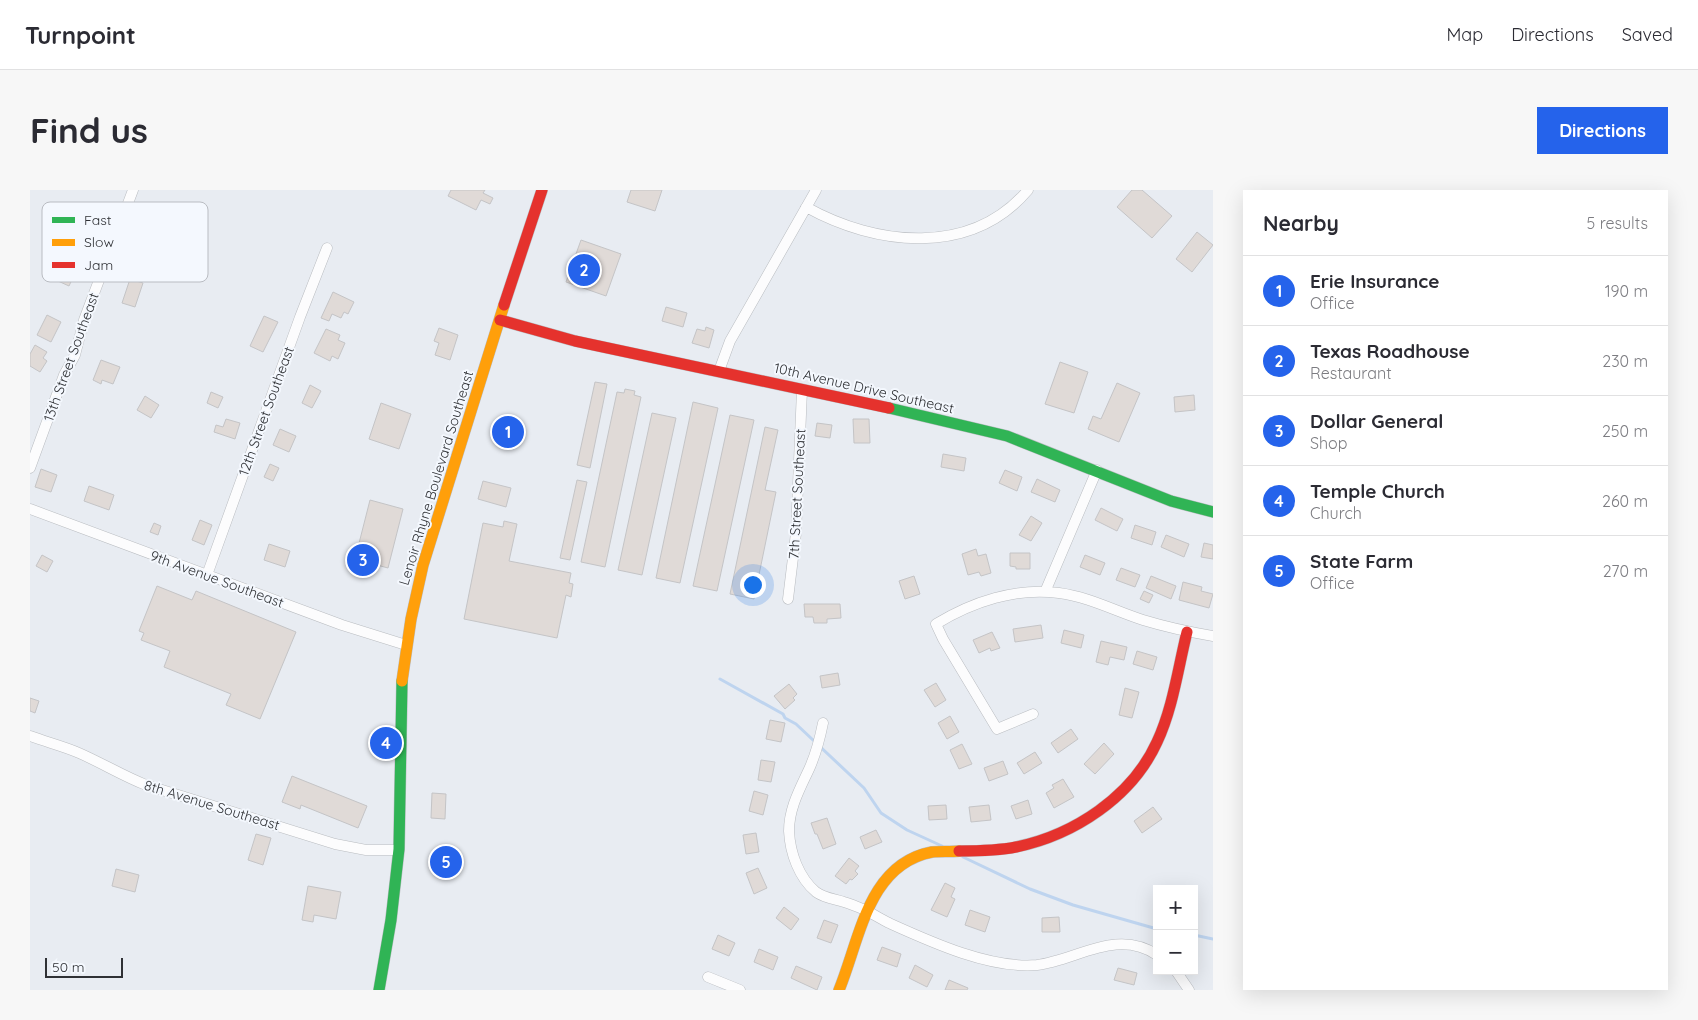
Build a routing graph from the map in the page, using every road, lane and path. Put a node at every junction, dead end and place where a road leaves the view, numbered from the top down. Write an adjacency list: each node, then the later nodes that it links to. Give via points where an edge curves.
1 (133, 190): 5 (street, 13th Street Southeast)
2 (542, 190): 9 (street, Lenoir Rhyne Boulevard Southeast)
3 (816, 190): 6 (street)
4 (1028, 190): 6 (street, via 990,221 957,234 933,238 872,233 846,226)
5 (128, 202)
6 (806, 207): 10 (street, via 730,342)
7 (327, 248): 16 (street, 12th Street Southeast)
8 (98, 282): 12 (street, 13th Street Southeast, via 75,354 64,375)
9 (500, 320): 10 (street, 10th Avenue Drive Southeast, via 575,341); 21 (street, Lenoir Rhyne Boulevard Southeast, via 435,524)
10 (719, 371): 11 (street, 10th Avenue Drive Southeast)
11 (802, 390): 13 (street, 10th Avenue Drive Southeast, via 1008,436); 18 (street, 7th Street Southeast, via 796,534)
12 (30, 468)
13 (1096, 470): 15 (street, 10th Avenue Drive Southeast, via 1172,501); 17 (street)
14 (30, 509): 16 (street, 9th Avenue Southeast)
15 (1213, 512)
16 (207, 575): 21 (street, 9th Avenue Southeast)
17 (1045, 592): 19 (street, via 1089,600 1142,620); 22 (street, via 987,600 936,624 997,729)
18 (788, 599)
19 (1188, 632): 20 (street); 26 (street, via 1157,742 1141,771 1119,795 1079,822 1031,843 1003,849 933,852 909,859 881,883)
20 (1213, 636)
21 (406, 645): 25 (street, Lenoir Rhyne Boulevard Southeast)
22 (1033, 714)
23 (823, 723): 26 (street, via 816,751 792,808 789,831 792,849 801,874 816,892)
24 (30, 736): 25 (street, 8th Avenue Southeast, via 75,751 129,779 335,844 366,850)
25 (400, 850): 30 (street, Lenoir Rhyne Boulevard Southeast)
26 (868, 911): 27 (street, via 943,945 1004,964 1038,964 1115,944 1141,947); 32 (street)
27 (1153, 953)
28 (1179, 975): 33 (street)
29 (708, 977): 31 (street)
30 (379, 990)
31 (740, 990)
32 (839, 990)
33 (1189, 990)

